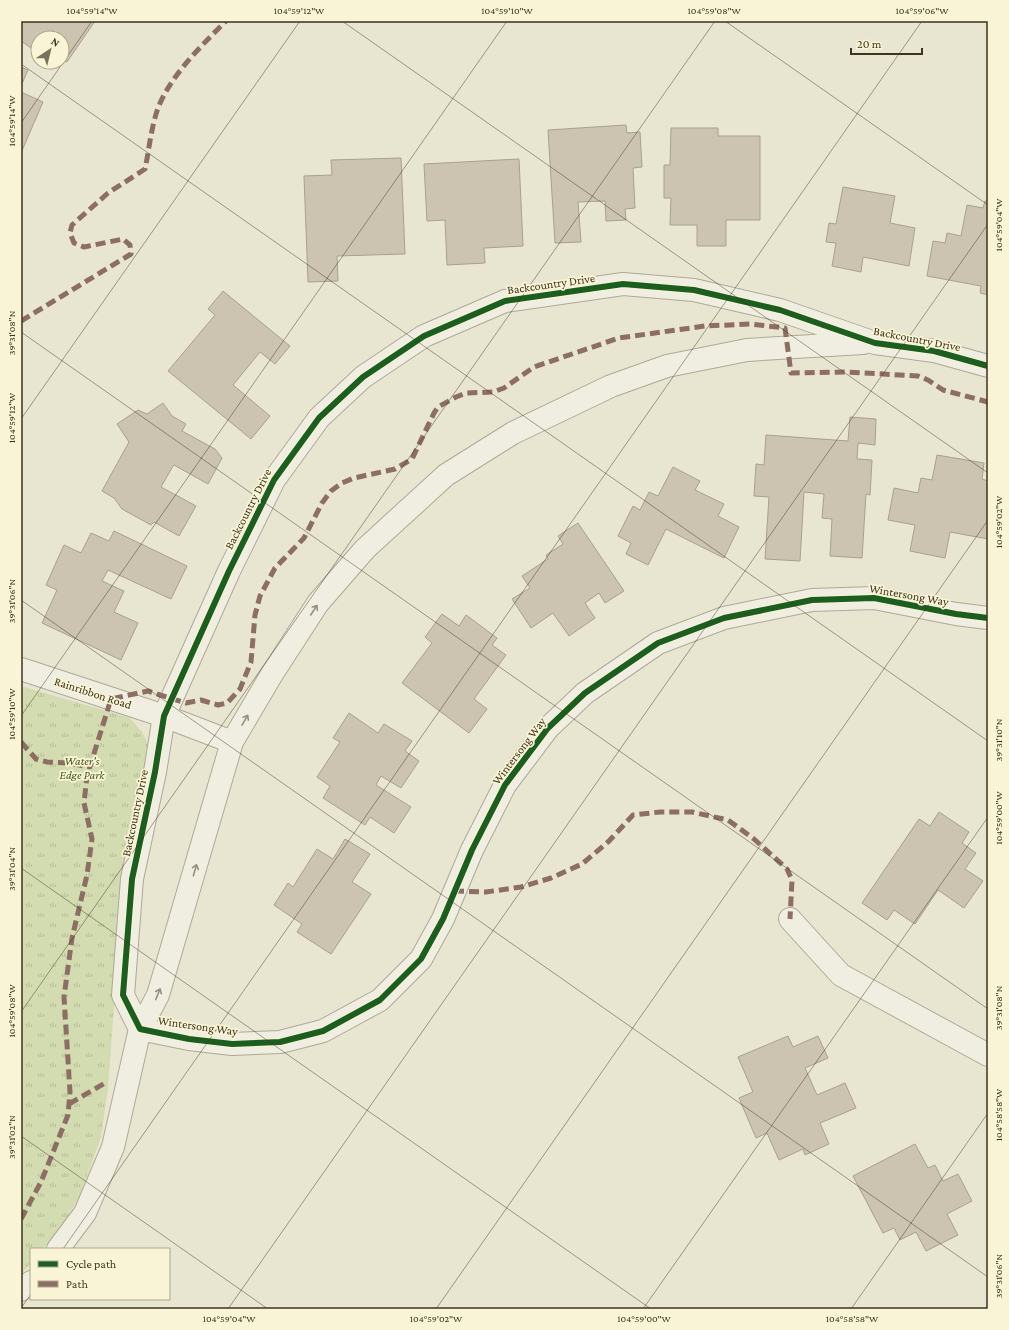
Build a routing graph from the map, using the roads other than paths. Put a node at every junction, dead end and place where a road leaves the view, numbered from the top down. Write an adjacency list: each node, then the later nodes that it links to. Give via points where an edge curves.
1 (875, 343): 2 (street, Backcountry Drive, via 934,351); 5 (street, Backcountry Drive, via 780,310 694,290 623,284 505,301 424,336 362,377 346,392 319,418 274,480 228,571); 6 (street, Backcountry Drive, one-way to 1, via 318,603 364,549 446,475 506,437 611,386 666,366 747,350)
2 (988, 366)
3 (988, 618): 8 (street, Wintersong Way, via 874,598 812,600 724,618 658,643 585,693 548,728 505,785 472,850 443,919 421,959 380,1000 323,1031 280,1042 232,1044 188,1039)
4 (21, 669): 5 (street, Rainribbon Road)
5 (164, 716): 6 (street, Rainribbon Road); 8 (street, Backcountry Drive, via 132,879 123,995)
6 (232, 742): 8 (street, Backcountry Drive, one-way to 6, via 158,995)
7 (790, 919): 9 (street, via 841,975)
8 (140, 1029): 10 (street, Backcountry Drive, via 113,1147 85,1213)
9 (988, 1056)
10 (59, 1248)
11 (30, 1283): 12 (street)
12 (21, 1290)

